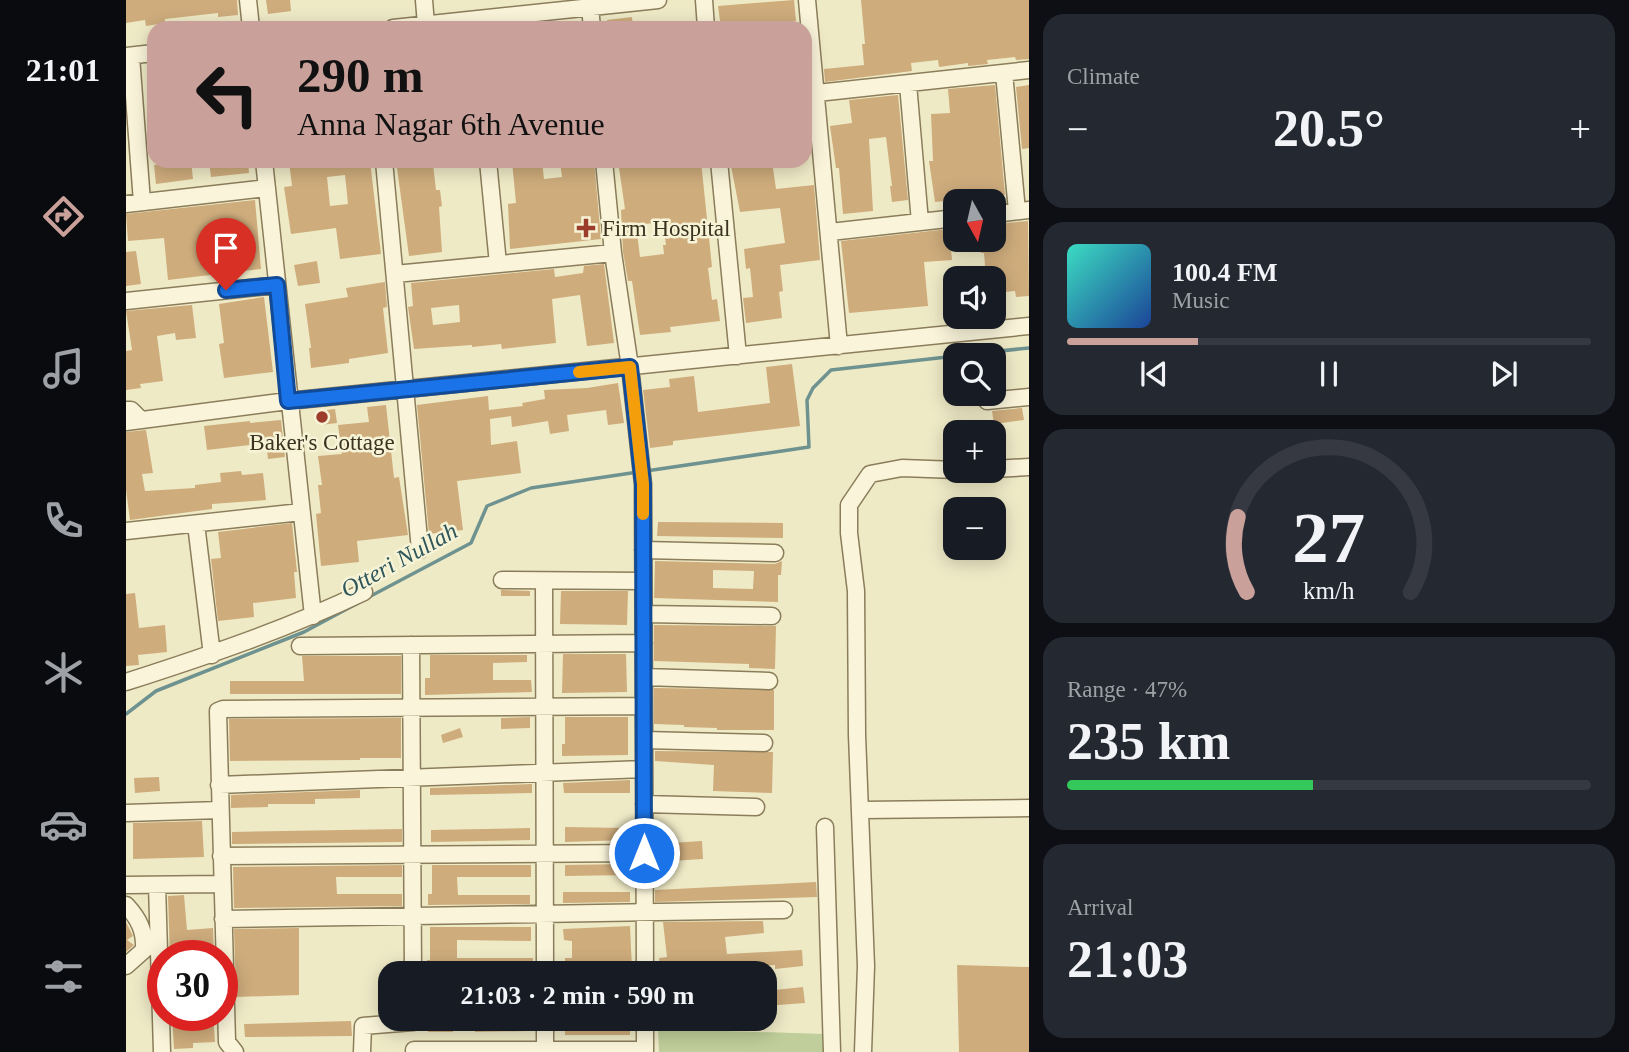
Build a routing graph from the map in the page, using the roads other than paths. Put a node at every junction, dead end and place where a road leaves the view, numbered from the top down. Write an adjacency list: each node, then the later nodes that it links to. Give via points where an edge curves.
1 (248, 0): 7 (street)
2 (424, 0): 8 (street)
3 (658, 0): 6 (street)
4 (704, 0): 11 (street)
5 (807, 0): 12 (street)
6 (590, 7): 9 (street); 10 (street)
7 (250, 21)
8 (426, 21)
9 (455, 21)
10 (591, 21)
11 (706, 21)
12 (809, 21)
13 (812, 46): 19 (street)
14 (147, 54): 15 (street)
15 (128, 56): 26 (street)
16 (1029, 70): 17 (street)
17 (1004, 73): 18 (street); 27 (street)
18 (908, 83): 19 (street); 29 (street)
19 (817, 93): 30 (street)
20 (265, 168): 25 (street)
21 (385, 168): 33 (street)
22 (489, 168): 32 (street)
23 (605, 168): 31 (street)
24 (720, 168): 38 (street)
25 (267, 188): 26 (street); 34 (street)
26 (134, 203)
27 (1023, 211)
28 (943, 219): 29 (street)
29 (920, 222): 30 (street)
30 (830, 232): 37 (street)
31 (613, 253): 32 (street); 39 (street)
32 (498, 264): 33 (street)
33 (395, 274): 40 (street)
34 (277, 285): 35 (street); 43 (street)
35 (126, 301)
36 (1029, 326): 37 (street)
37 (839, 346): 38 (street)
38 (738, 356): 39 (street)
39 (630, 367): 40 (street); 52 (street, via 643,484)
40 (406, 390): 43 (street); 51 (street)
41 (1029, 397): 42 (street)
42 (1006, 399)
43 (288, 401): 44 (street); 48 (street)
44 (131, 417)
45 (1029, 467): 46 (street)
46 (1006, 468)
47 (943, 470): 82 (street, via 902,468 870,474 849,505)
48 (301, 512): 49 (street); 59 (street)
49 (196, 524): 50 (street); 65 (street)
50 (126, 531)
51 (421, 550)
52 (643, 550): 53 (street); 56 (street)
53 (775, 553)
54 (502, 580): 55 (street)
55 (544, 581): 56 (street); 62 (street)
56 (643, 581): 58 (street)
57 (364, 593): 59 (street)
58 (643, 614): 60 (street); 61 (street)
59 (313, 616): 65 (street)
60 (772, 616)
61 (643, 643): 62 (street); 66 (street)
62 (544, 644): 63 (street); 70 (street)
63 (411, 645): 64 (street); 71 (street)
64 (300, 646)
65 (212, 655): 68 (street)
66 (644, 677): 67 (street); 69 (street)
67 (769, 681)
68 (126, 682)
69 (644, 706): 70 (street); 72 (street)
70 (544, 707): 71 (street); 75 (street)
71 (412, 708): 76 (street); 77 (street, via 223,709 218,711)
72 (644, 740): 73 (street); 74 (street)
73 (764, 743)
74 (644, 769): 75 (street); 78 (street)
75 (544, 772): 76 (street); 85 (street)
76 (411, 779): 77 (street); 87 (street)
77 (219, 785): 81 (street)
78 (644, 804): 79 (street); 86 (street)
79 (756, 807)
80 (1029, 808): 82 (street)
81 (220, 810): 83 (street); 88 (street)
82 (862, 810): 113 (street)
83 (126, 813)
84 (825, 827): 112 (street)
85 (544, 853): 86 (street); 87 (street); 95 (street)
86 (644, 853): 94 (street)
87 (412, 854): 88 (street); 96 (street)
88 (221, 856): 89 (street)
89 (222, 884): 91 (street); 97 (street)
90 (126, 885): 91 (street)
91 (157, 885): 109 (street)
92 (126, 905): 101 (street, via 145,934 144,950)
93 (784, 910): 94 (street)
94 (645, 912): 95 (street); 100 (street)
95 (544, 914): 96 (street); 99 (street)
96 (413, 916): 97 (street); 98 (street)
97 (223, 919): 110 (street, via 228,1042)
98 (413, 961)
99 (545, 961)
100 (645, 961)
101 (126, 967)
102 (378, 1024): 111 (street, via 362,1028)
103 (413, 1031): 106 (street)
104 (545, 1031): 107 (street)
105 (645, 1031): 108 (street)
106 (414, 1051): 107 (street)
107 (545, 1051): 108 (street)
108 (645, 1051)
109 (162, 1052)
110 (235, 1052)
111 (358, 1052)
112 (832, 1052)
113 (863, 1052)

